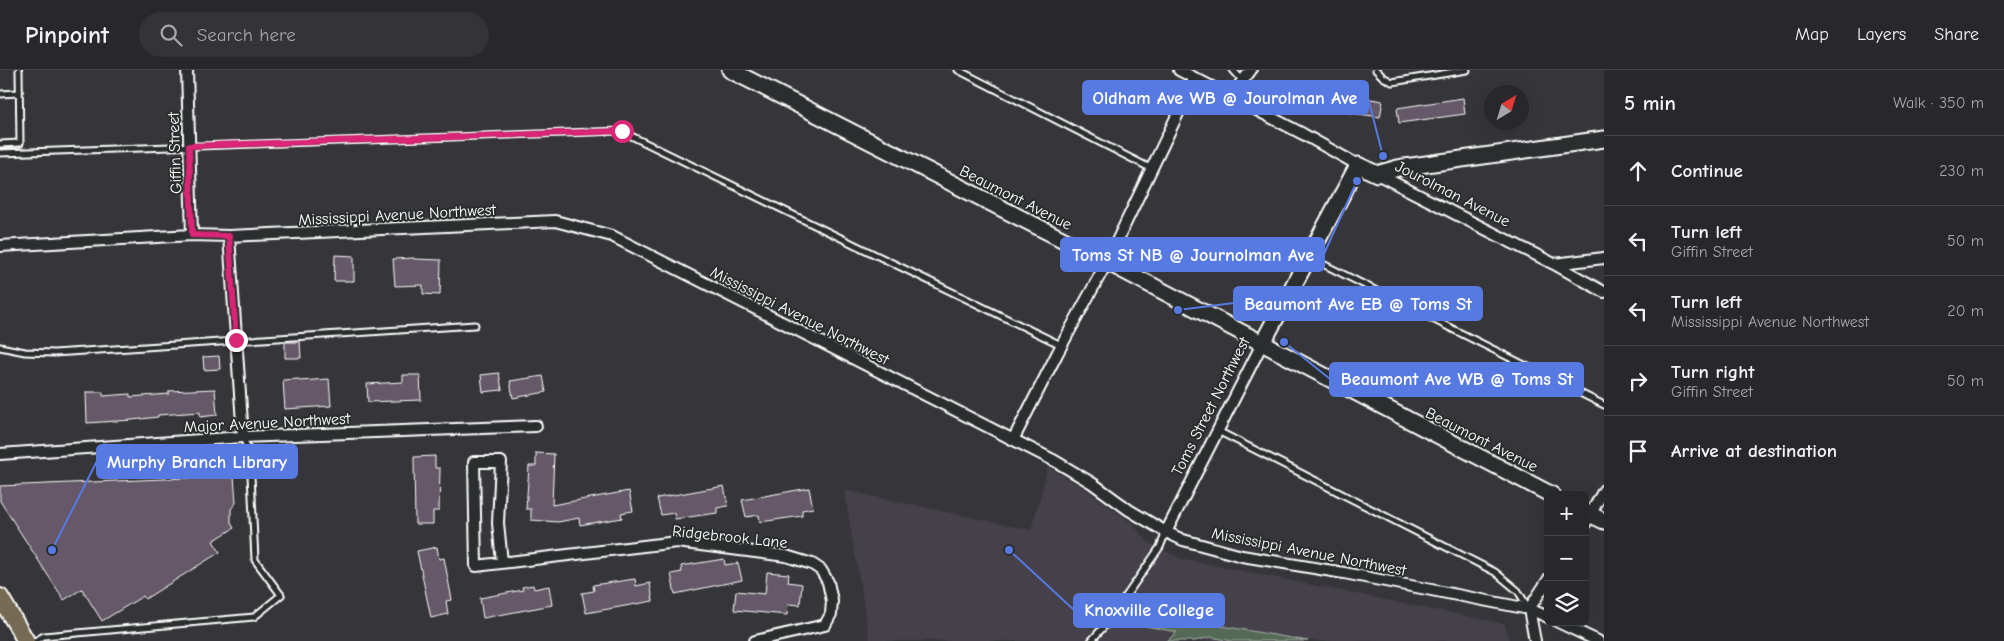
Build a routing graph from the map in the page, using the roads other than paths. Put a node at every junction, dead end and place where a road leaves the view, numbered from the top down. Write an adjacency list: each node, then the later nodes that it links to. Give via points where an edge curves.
1 (18, 70): 12 (lane)
2 (187, 70): 17 (street, Giffin Street)
3 (730, 70): 27 (street, Beaumont Avenue)
4 (958, 70): 20 (lane)
5 (1179, 70): 10 (street, Jourolman Avenue)
6 (1234, 70): 11 (lane)
7 (1251, 70): 11 (street)
8 (1376, 70): 9 (lane, via 1392,82)
9 (1467, 70)
10 (1195, 78): 14 (street, Jourolman Avenue); 20 (street)
11 (1243, 80): 14 (street)
12 (19, 93): 13 (lane); 16 (lane, via 20,143)
13 (0, 94)
14 (1231, 96): 19 (street, Jourolman Avenue)
15 (1604, 139): 21 (street, via 1398,168)
16 (0, 144)
17 (189, 146): 18 (lane); 22 (street, Giffin Street); 33 (lane, via 622,131)
18 (0, 153)
19 (1358, 165): 21 (street, Jourolman Avenue); 25 (street, Toms Street Northwest)
20 (1152, 169): 27 (street)
21 (1377, 174): 28 (street, Jourolman Avenue)
22 (192, 235): 23 (street, Mississippi Avenue Northwest); 24 (street, Mississippi Avenue Northwest)
23 (229, 236): 31 (street); 39 (street, Mississippi Avenue Northwest, via 555,222 612,236)
24 (0, 246)
25 (1308, 256): 32 (street, Toms Street Northwest); 35 (lane)
26 (1604, 258): 28 (street)
27 (1107, 262): 32 (street, Beaumont Avenue); 33 (street)
28 (1554, 264): 29 (street, Jourolman Avenue)
29 (1604, 292)
30 (474, 325): 31 (lane)
31 (236, 340): 34 (lane, via 54,353); 38 (street)
32 (1262, 344): 37 (street, Toms Street Northwest); 42 (street, Beaumont Avenue)
33 (1061, 345): 39 (street)
34 (0, 347)
35 (1604, 405)
36 (536, 426): 38 (street, Major Avenue Northwest)
37 (1217, 431): 44 (street, Toms Street Northwest); 48 (lane, via 1495,572 1518,591)
38 (243, 437): 40 (street, Major Avenue Northwest); 52 (lane, via 250,454 255,560 281,595 254,617 44,636)
39 (1013, 440): 44 (street, Mississippi Avenue Northwest, via 1092,483)
40 (0, 454)
41 (1604, 490): 43 (street)
42 (1544, 491)
43 (1591, 518)
44 (1166, 532): 48 (street, Mississippi Avenue Northwest, via 1183,540 1242,556); 54 (lane, via 1155,555)
45 (502, 562): 45 (street, Ridgebrook Lane, via 498,523 501,462 474,462 476,566); 53 (street, Ridgebrook Lane, via 677,542 786,556 821,570 828,582 832,601 826,625)
46 (1547, 581): 48 (street)
47 (0, 597): 51 (main road)
48 (1529, 608): 49 (street, Mississippi Avenue Northwest); 55 (street)
49 (1544, 615)
50 (1566, 626): 56 (street)
51 (26, 641)
52 (35, 641)
53 (755, 641)
54 (1091, 641)
55 (1535, 641)
56 (1598, 641)

